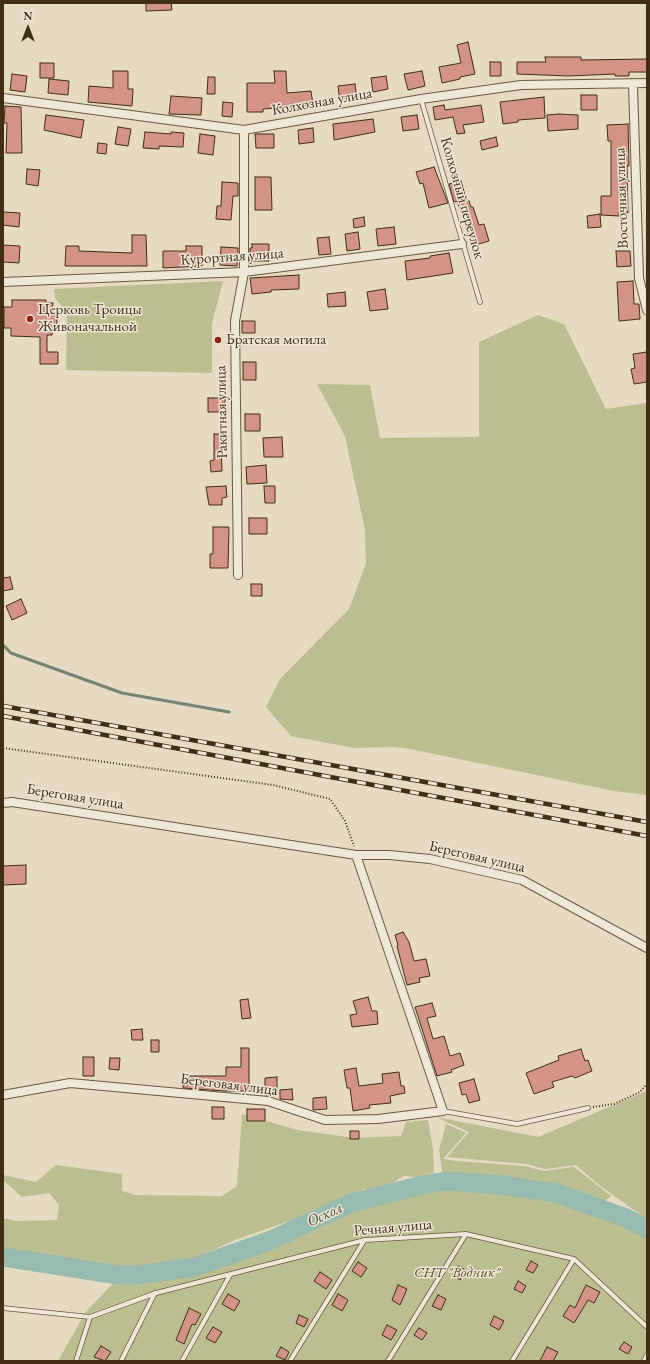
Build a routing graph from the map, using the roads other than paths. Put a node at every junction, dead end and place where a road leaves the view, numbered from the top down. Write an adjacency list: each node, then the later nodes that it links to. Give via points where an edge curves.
1 (647, 83): 2 (street, Колхозная улица)
2 (633, 85): 4 (street, Колхозная улица, via 521,85); 10 (street, Восточная улица, via 639,278)
3 (3, 98): 5 (street, Колхозная улица)
4 (421, 99): 5 (street, Колхозная улица); 6 (lane, Колхозный переулок)
5 (244, 130): 7 (street, Ракитная улица)
6 (462, 244): 7 (street, Курортная улица); 9 (lane, Колхозный переулок)
7 (244, 272): 8 (street, Курортная улица); 11 (street, Ракитная улица, via 235,321)
8 (3, 282)
9 (480, 302)
10 (647, 310)
11 (238, 575)
12 (3, 803): 13 (street, Береговая улица, via 12,802)
13 (356, 855): 14 (street, Береговая улица, via 430,859 522,880); 17 (street)
14 (647, 948)
15 (3, 1095): 17 (street, Береговая улица, via 70,1083 268,1101 325,1120 378,1120)
16 (588, 1108): 17 (lane, via 517,1124)
17 (443, 1111)
18 (466, 1234): 19 (lane, Речная улица); 20 (lane, Речная улица); 31 (lane)
19 (365, 1240): 21 (lane, Речная улица); 30 (lane)
20 (574, 1259): 25 (lane, Речная улица); 32 (lane)
21 (230, 1275): 22 (lane, Речная улица); 29 (lane)
22 (156, 1293): 24 (lane, Речная улица); 28 (lane)
23 (3, 1308): 24 (lane, Речная улица)
24 (90, 1317): 27 (lane)
25 (647, 1327)
26 (647, 1355): 33 (lane)
27 (76, 1361)
28 (121, 1361)
29 (182, 1361)
30 (290, 1361)
31 (388, 1361)
32 (512, 1361)
33 (644, 1361)

